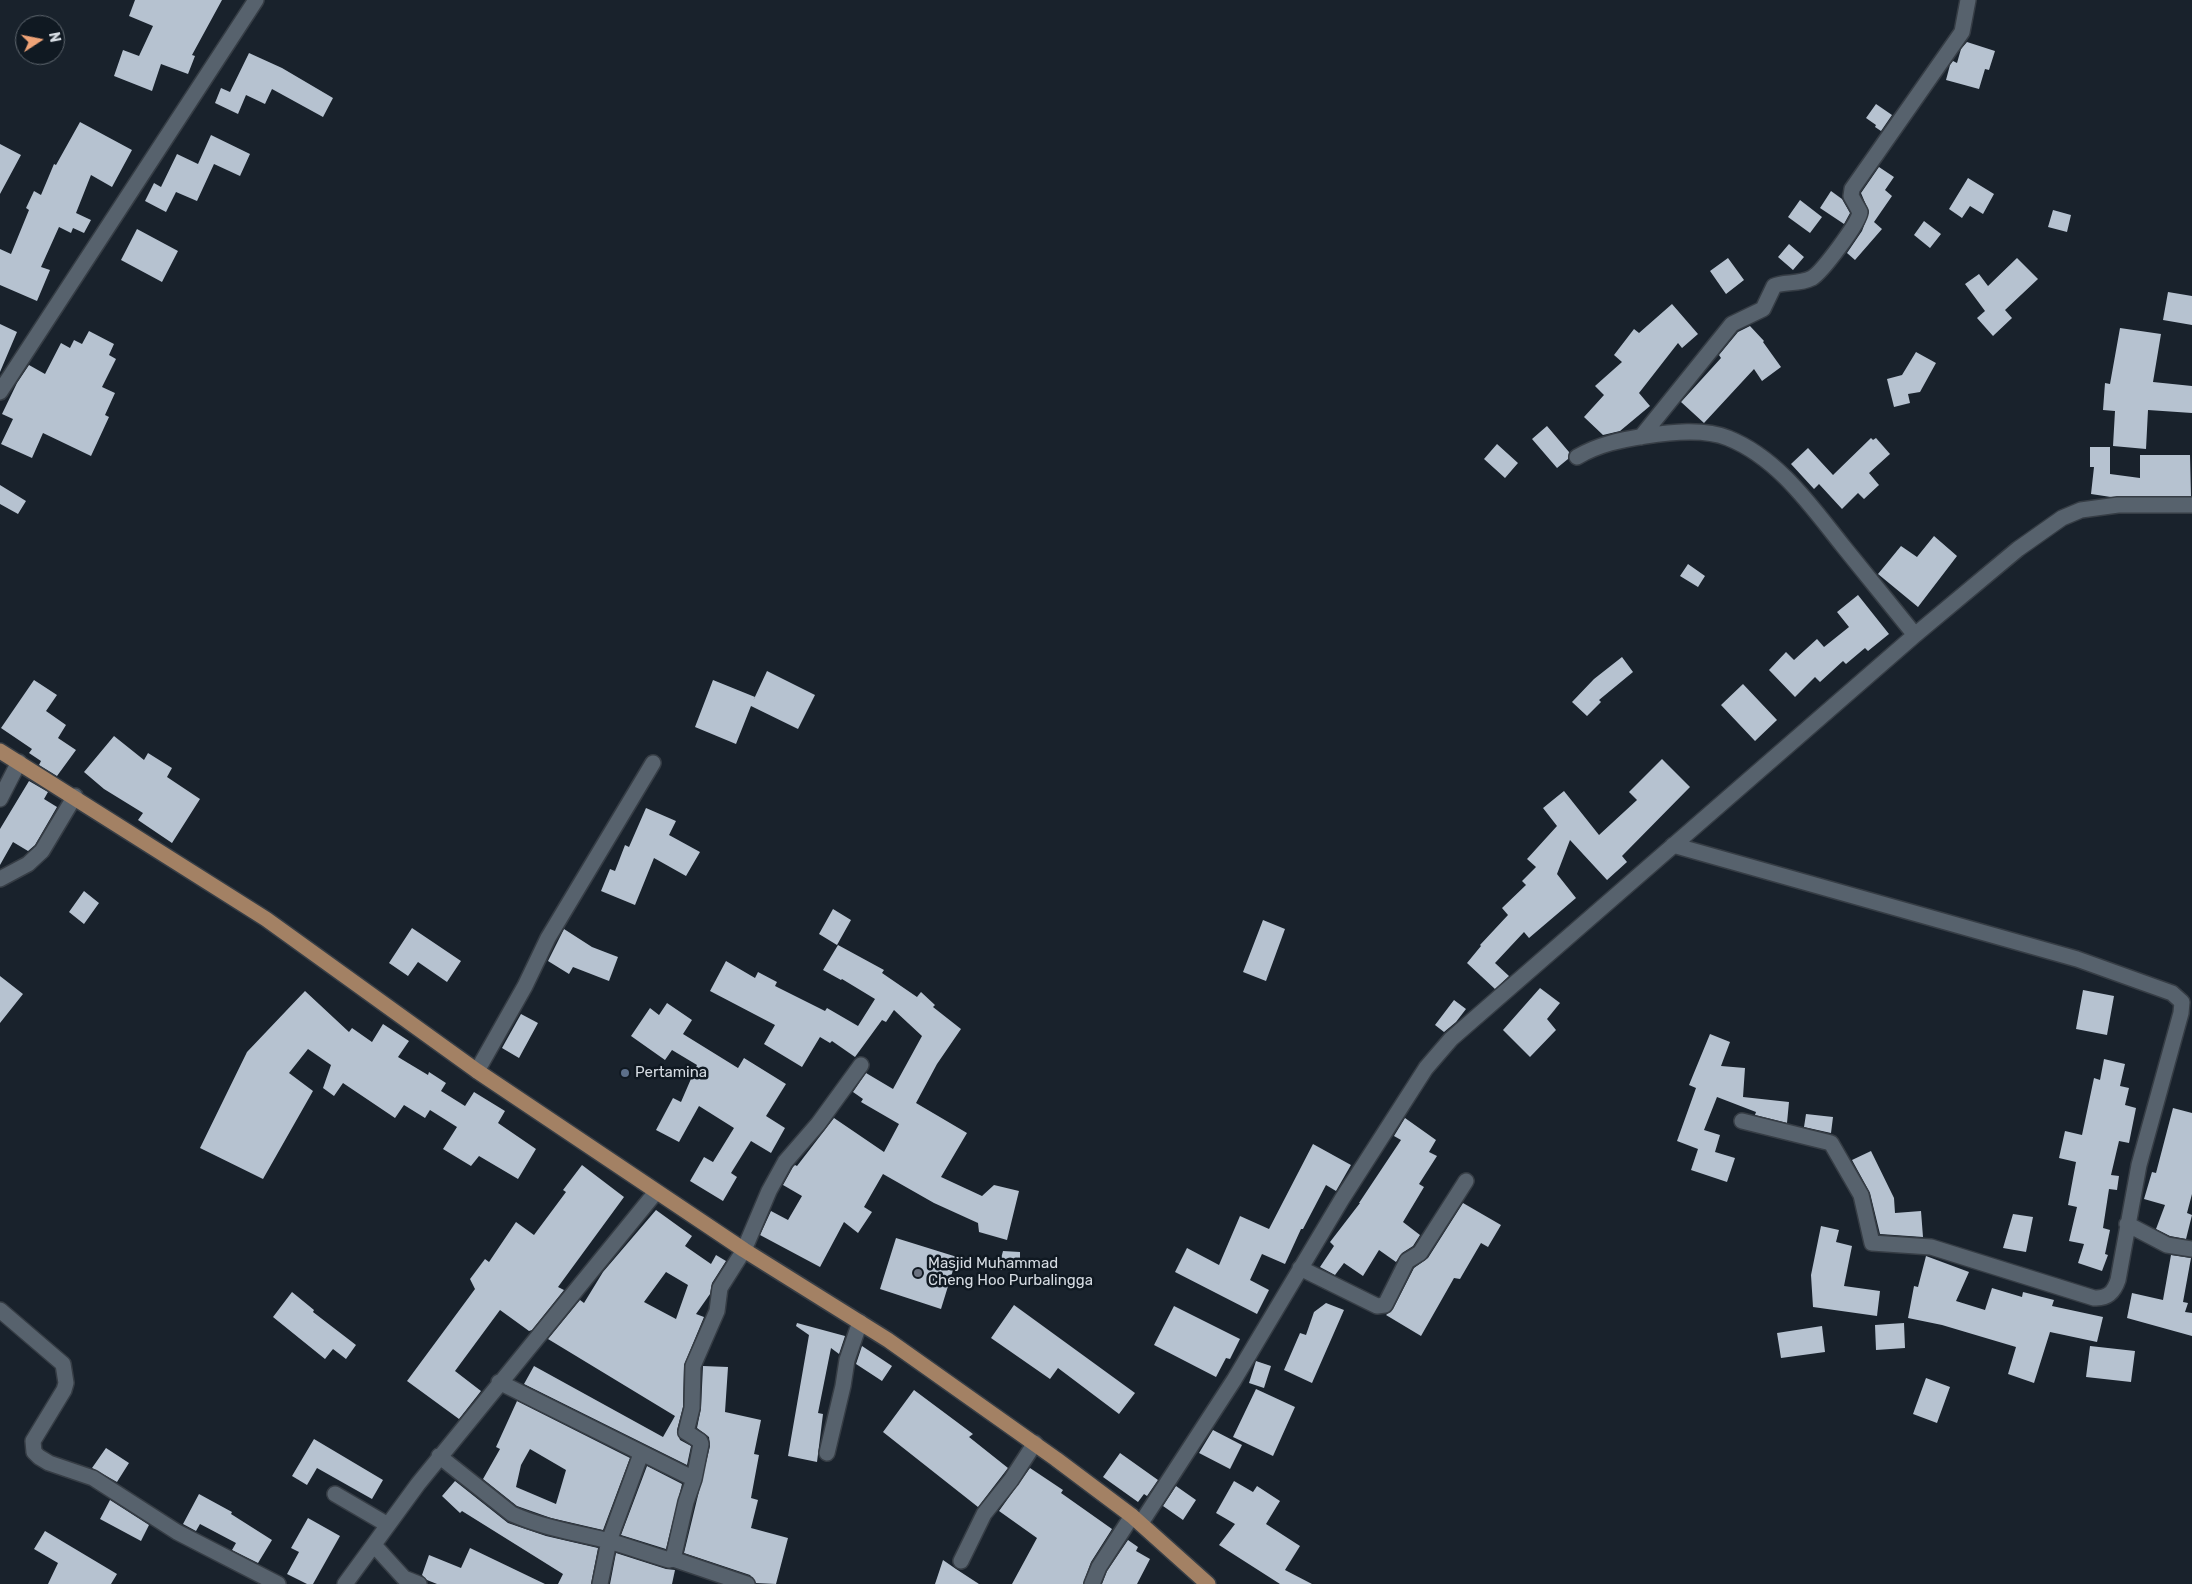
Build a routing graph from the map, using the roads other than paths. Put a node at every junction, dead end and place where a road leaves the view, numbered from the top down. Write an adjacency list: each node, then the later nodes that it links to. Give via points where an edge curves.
1 (256, 0): 3 (street)
2 (1968, 0): 4 (street, via 1962,32 1852,189 1860,212 1854,226 1813,277 1774,286 1761,311 1732,324)
3 (0, 392)
4 (1641, 437): 5 (street, via 1604,444); 7 (street, via 1706,433 1727,437 1760,455 1801,496)
5 (1577, 457)
6 (2192, 505): 7 (street, via 2097,507 2062,518 2018,549)
7 (1915, 635): 13 (street)
8 (0, 751): 9 (main road)
9 (19, 762): 11 (main road); 12 (street)
10 (653, 764): 16 (street, via 548,938)
11 (74, 796): 14 (street, via 42,851 28,864); 16 (main road, via 266,919)
12 (0, 799)
13 (1673, 845): 20 (street, via 2077,959 2176,996 2183,1005 2139,1165); 23 (street, via 1470,1020 1438,1052)
14 (0, 879)
15 (861, 1065): 22 (street, via 818,1124 785,1162)
16 (477, 1071): 19 (main road)
17 (1742, 1121): 20 (street, via 1831,1143 1861,1195 1872,1243 1931,1247 2097,1298 2106,1297 2115,1288)
18 (1466, 1181): 23 (street, via 1420,1253 1407,1261 1384,1305 1377,1306)
19 (656, 1192): 22 (main road); 26 (street)
20 (2127, 1224): 21 (street, via 2166,1245)
21 (2192, 1249)
22 (744, 1250): 25 (main road); 31 (street, via 720,1288 717,1311 693,1366 692,1408 686,1432 700,1441)
23 (1300, 1268): 33 (street, via 1234,1380)
24 (0, 1310): 39 (street, via 63,1364 66,1372 64,1390 33,1441 34,1452 39,1457 93,1478 177,1532)
25 (860, 1322): 27 (main road); 28 (street, via 847,1360)
26 (499, 1382): 29 (street); 30 (street)
27 (1034, 1443): 33 (main road); 38 (street, via 984,1514)
28 (827, 1453)
29 (641, 1454): 31 (street); 35 (street)
30 (440, 1456): 34 (street); 35 (street, via 512,1514 557,1530)
31 (694, 1479): 37 (street)
32 (335, 1494): 34 (street)
33 (1136, 1519): 44 (street, via 1099,1567); 45 (main road)
34 (388, 1524): 36 (street)
35 (609, 1541): 37 (street); 42 (street)
36 (374, 1545): 40 (street); 41 (street, via 404,1578)
37 (673, 1559): 43 (street)
38 (961, 1561)
39 (278, 1584)
40 (345, 1584)
41 (419, 1584)
42 (600, 1584)
43 (746, 1584)
44 (1092, 1584)
45 (1208, 1584)

